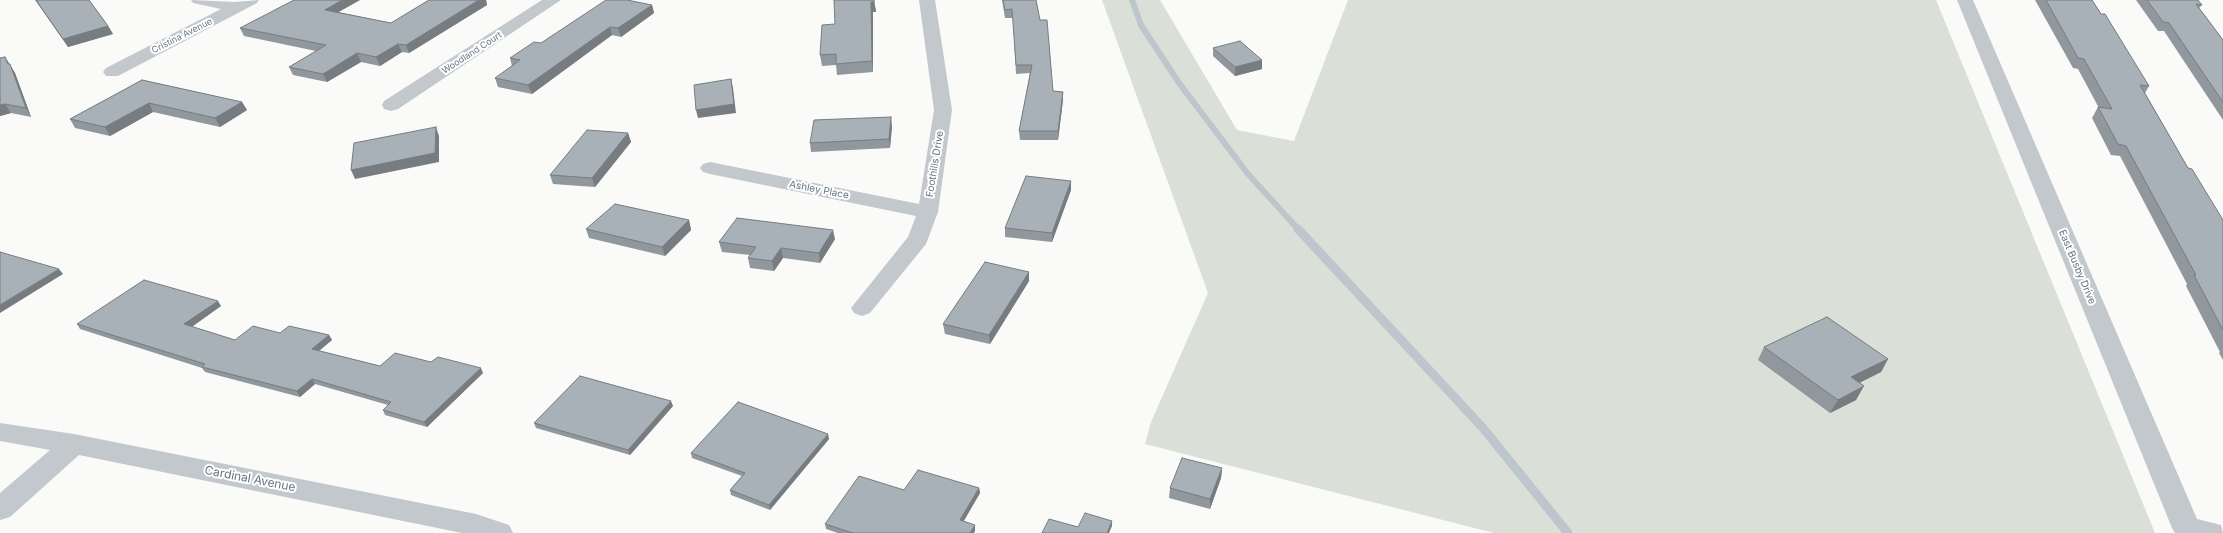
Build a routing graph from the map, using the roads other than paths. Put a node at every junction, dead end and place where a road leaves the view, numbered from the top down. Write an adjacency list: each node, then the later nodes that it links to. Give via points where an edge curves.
1 (198, 0): 5 (street)
2 (553, 0): 7 (street, Woodland Court)
3 (927, 0): 9 (street, Foothills Drive, via 943,110)
4 (1965, 0): 14 (street, East Busby Drive)
5 (244, 4): 6 (street, Cristina Avenue)
6 (112, 72)
7 (391, 105)
8 (710, 168): 9 (street, Ashley Place)
9 (928, 212): 10 (street, Foothills Drive, via 918,239)
10 (862, 308)
11 (0, 432): 12 (street, Cardinal Avenue)
12 (74, 444): 13 (street); 15 (street, Cardinal Avenue, via 476,525)
13 (0, 509)
14 (2195, 531)
15 (499, 533)

